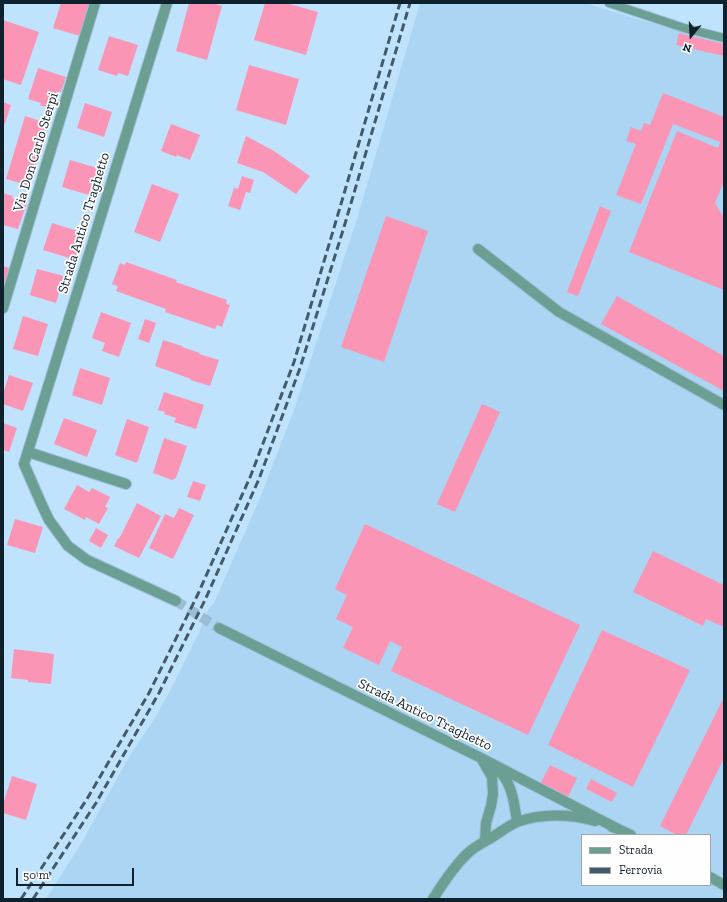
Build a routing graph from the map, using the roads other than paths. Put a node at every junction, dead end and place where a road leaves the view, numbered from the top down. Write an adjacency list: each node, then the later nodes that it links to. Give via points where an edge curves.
1 (95, 3): 6 (street, Via Don Carlo Sterpi)
2 (167, 3): 8 (street, Strada Antico Traghetto)
3 (609, 3): 4 (lane, via 684,28)
4 (724, 38)
5 (478, 249): 7 (street, via 559,312)
6 (3, 308)
7 (724, 405)
8 (28, 452): 9 (street); 10 (street, Strada Antico Traghetto, via 24,464 49,520 68,546 87,560)
9 (126, 484)
10 (176, 601)
11 (219, 628): 12 (street, Strada Antico Traghetto)
12 (481, 758): 13 (street, via 498,770 507,781 514,798); 14 (street, Strada Antico Traghetto); 16 (street, via 492,777 493,794 486,823)
13 (517, 822): 14 (street, Strada Antico Traghetto, via 538,816 559,815 586,818); 16 (street, Strada Antico Traghetto)
14 (618, 828): 15 (street, Strada Antico Traghetto)
15 (628, 834)
16 (485, 841): 19 (street, Strada Antico Traghetto, via 458,863)
17 (711, 878): 18 (street)
18 (724, 884)
19 (433, 899)

